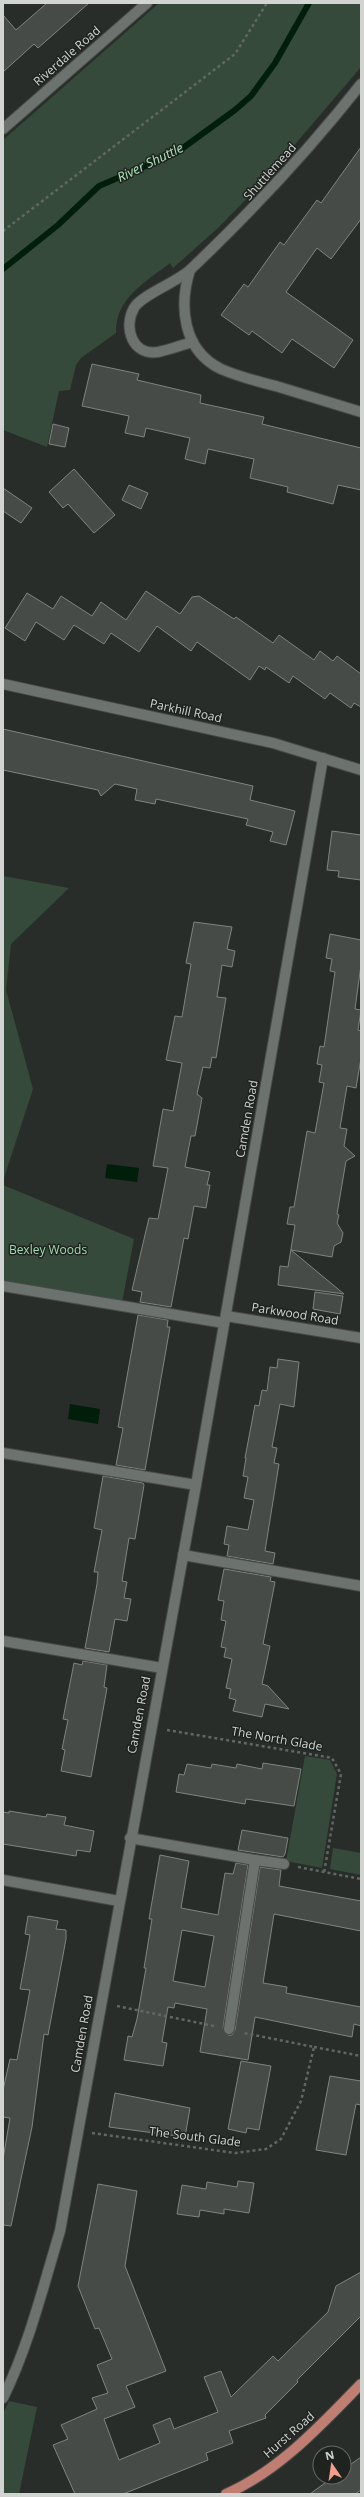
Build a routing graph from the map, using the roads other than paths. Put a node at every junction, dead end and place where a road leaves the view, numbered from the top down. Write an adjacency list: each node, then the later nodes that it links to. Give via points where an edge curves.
1 (147, 3): 3 (street, Riverdale Road)
2 (361, 84): 4 (street, Shuttlemead, via 274,187)
3 (3, 129)
4 (190, 270): 5 (street, via 184,292 183,310); 5 (street, Shuttlemead, via 135,306 128,331 133,343 143,349 157,352)
5 (193, 342): 6 (street, via 219,368)
6 (361, 412)
7 (3, 684): 8 (street, Parkhill Road, via 273,743)
8 (323, 758): 9 (street, Parkhill Road); 11 (street, Camden Road)
9 (361, 770)
10 (3, 1286): 11 (street, Parkwood Road)
11 (225, 1319): 12 (street, Parkwood Road); 14 (street, Camden Road)
12 (361, 1338)
13 (3, 1453): 14 (street)
14 (196, 1485): 15 (street, Camden Road)
15 (183, 1555): 16 (street); 18 (street, Camden Road)
16 (361, 1586)
17 (3, 1640): 18 (street, Camden Road)
18 (162, 1668): 19 (street, Camden Road)
19 (130, 1838): 20 (street); 23 (street, Camden Road)
20 (255, 1860): 21 (street); 24 (street)
21 (284, 1864)
22 (3, 1880): 23 (street)
23 (119, 1901): 26 (street, Camden Road, via 60,2231 30,2332)
24 (229, 2029)
25 (361, 2384): 27 (main road, Hurst Road, via 280,2460 257,2478)
26 (3, 2398)
27 (226, 2494)

